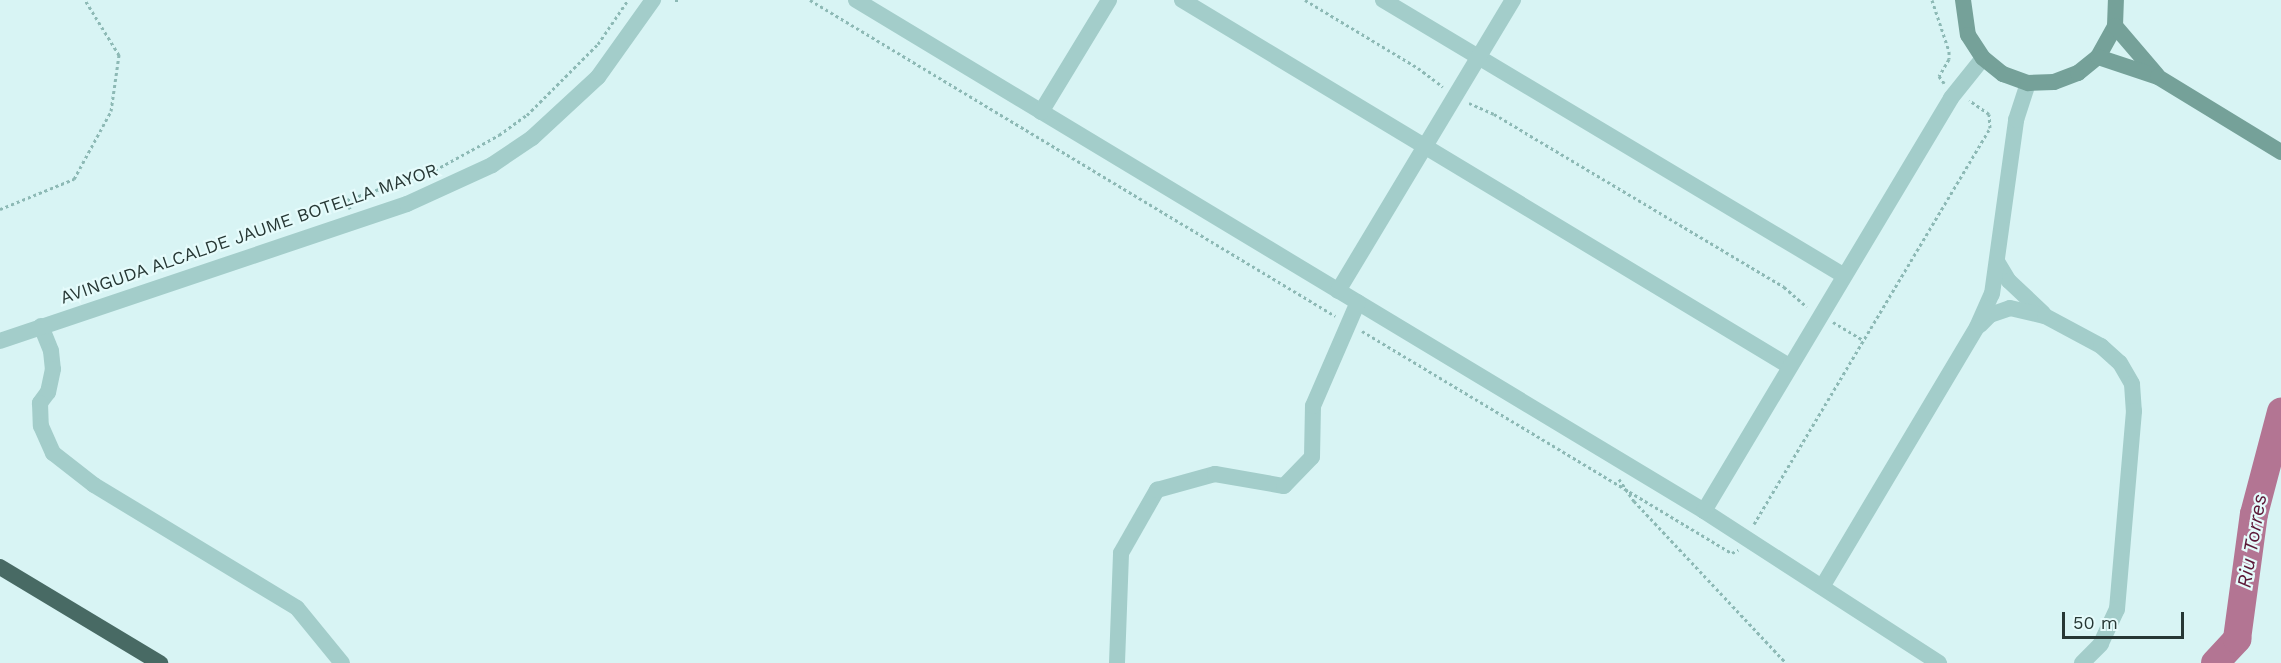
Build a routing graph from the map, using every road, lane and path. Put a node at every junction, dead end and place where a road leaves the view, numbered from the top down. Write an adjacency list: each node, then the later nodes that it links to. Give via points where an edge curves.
1 (85, 0): 27 (path, via 119,55 111,111 74,179)
2 (628, 0): 28 (path, via 598,44 527,115 435,170 347,200)
3 (653, 0): 28 (street, AVINGUDA ALCALDE JAUME BOTELLA MAYOR, via 598,77 532,138 448,188)
4 (675, 0): 5 (path)
5 (680, 0)
6 (810, 0): 35 (path)
7 (856, 0): 24 (street)
8 (1109, 0): 24 (street)
9 (1182, 0): 25 (street)
10 (1305, 0): 23 (path)
11 (1383, 0): 17 (street)
12 (1513, 0): 17 (street)
13 (1932, 0): 22 (path, via 1949,51 1940,80)
14 (2116, 0): 16 (main road)
15 (1961, 2): 19 (main road, via 1968,35)
16 (2115, 26): 18 (main road); 20 (main road)
17 (1479, 57): 23 (street); 30 (street)
18 (2098, 57): 20 (main road); 21 (main road, via 2078,74 2054,82)
19 (1983, 58): 21 (main road, via 2003,74); 22 (street)
20 (2158, 77): 26 (main road)
21 (2028, 83): 29 (street, via 2016,120)
22 (1956, 90): 30 (street); 39 (path, via 1989,114 1990,128)
23 (1456, 95): 25 (street); 33 (path, via 1784,287)
24 (1041, 112): 31 (street)
25 (1425, 147): 31 (street); 40 (street)
26 (2281, 152)
27 (0, 208)
28 (354, 222): 36 (street, AVINGUDA ALCALDE JAUME BOTELLA MAYOR)
29 (1998, 263): 34 (street, via 2009,281); 37 (street, via 1992,294)
30 (1843, 276): 33 (street)
31 (1338, 291): 32 (street)
32 (1358, 302): 35 (street); 41 (street)
33 (1820, 314): 39 (path); 40 (street)
34 (2045, 316): 37 (street, via 2010,308 1990,315); 52 (street, via 2101,346 2120,363 2132,384 2134,411 2117,609 2101,644)
35 (1348, 323): 42 (path); 49 (street, via 1312,406 1312,457 1284,486 1215,474 1157,490 1121,553)
36 (40, 326): 38 (street, AVINGUDA ALCALDE JAUME BOTELLA MAYOR); 48 (street, via 51,351 53,369 48,392 40,403 41,426 53,453 94,485 297,608)
37 (1977, 327): 46 (street)
38 (0, 340)
39 (1863, 340): 44 (path)
40 (1789, 366): 43 (street)
41 (1624, 464): 42 (path, via 1618,479); 43 (street)
42 (1621, 486): 44 (path, via 1735,555); 50 (path)
43 (1704, 511): 44 (street)
44 (1746, 538): 46 (street)
45 (0, 567): 47 (highway)
46 (1822, 587): 51 (street)
47 (160, 663)
48 (342, 663)
49 (1117, 663)
50 (1786, 663)
51 (1939, 663)
52 (2082, 663)

